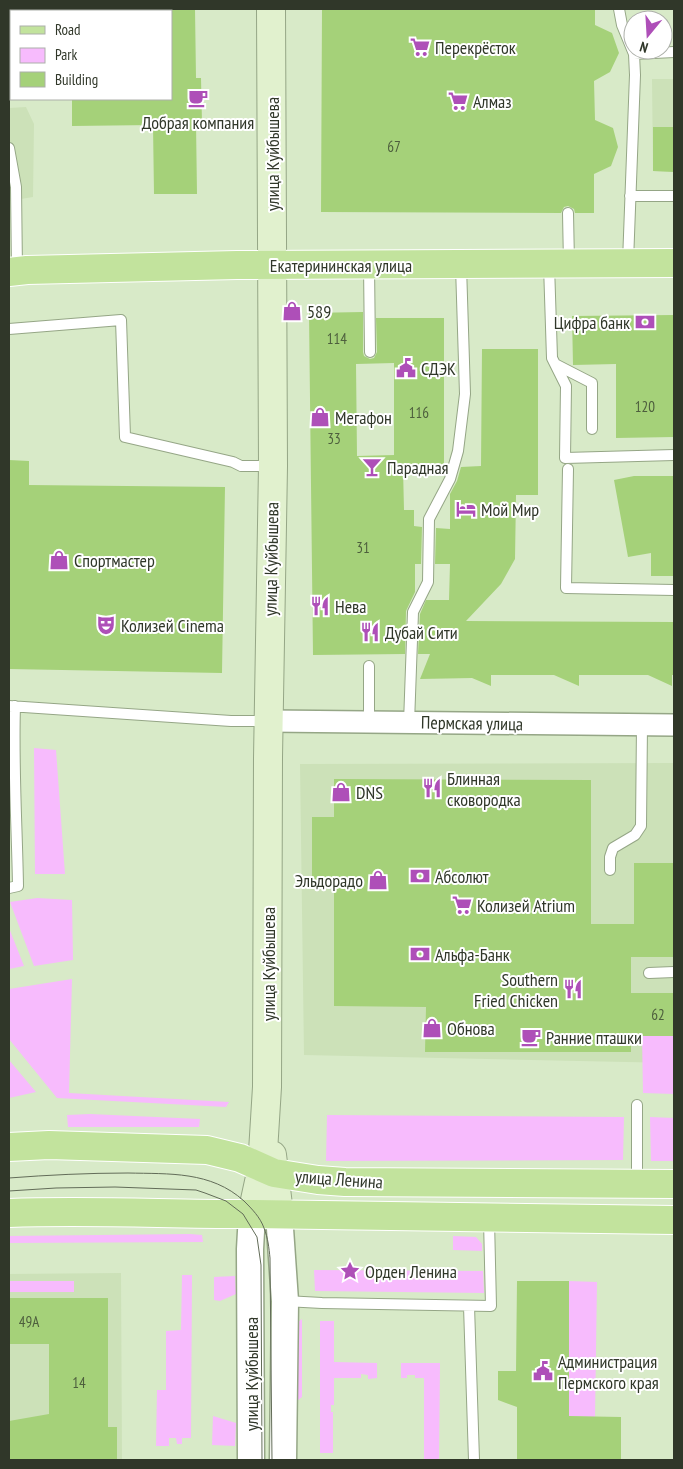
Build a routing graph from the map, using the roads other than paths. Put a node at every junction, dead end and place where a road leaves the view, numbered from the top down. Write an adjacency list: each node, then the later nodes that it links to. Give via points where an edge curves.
1 (271, 9): 14 (main road, улица Куйбышева)
2 (620, 9): 3 (lane)
3 (623, 28)
4 (634, 60): 6 (lane)
5 (9, 148): 15 (lane, via 16,187)
6 (630, 196): 7 (lane); 9 (lane)
7 (674, 196)
8 (568, 213): 13 (lane)
9 (628, 263): 10 (main road, Екатерининская улица); 13 (main road, Екатерининская улица)
10 (674, 263)
11 (369, 264): 12 (main road, Екатерининская улица); 14 (main road, Екатерининская улица); 17 (lane)
12 (461, 264): 13 (main road, Екатерининская улица); 28 (lane, via 465,394 458,451 450,479 429,519 428,582 414,612)
13 (559, 264): 18 (lane, via 552,358)
14 (273, 265): 15 (main road, Екатерининская улица); 21 (main road, улица Куйбышева)
15 (13, 272)
16 (9, 329): 21 (lane, via 121,320 125,437 241,466)
17 (370, 352)
18 (555, 364): 19 (lane, via 592,383); 20 (lane, via 566,386 565,458)
19 (592, 429)
20 (674, 455)
21 (273, 466): 26 (main road, улица Куйбышева)
22 (568, 469): 23 (lane, via 566,588)
23 (674, 590)
24 (369, 666): 27 (lane)
25 (12, 706): 26 (lane, via 230,722); 31 (lane)
26 (269, 721): 27 (street, Пермская улица); 38 (main road, улица Куйбышева)
27 (369, 722): 28 (street, Пермская улица)
28 (409, 722): 29 (street, Пермская улица)
29 (642, 725): 30 (street, Пермская улица); 32 (lane, via 641,826 635,835 613,848)
30 (674, 725)
31 (12, 775): 33 (lane, via 18,886)
32 (610, 870)
33 (9, 888)
34 (649, 972): 35 (lane)
35 (674, 972)
36 (637, 1105): 39 (lane)
37 (9, 1147): 38 (main road, улица Ленина, via 195,1148 240,1158)
38 (268, 1170): 39 (main road, улица Ленина, via 345,1182); 43 (main road, улица Куйбышева); 44 (main road, улица Куйбышева)
39 (637, 1184): 40 (main road, улица Ленина)
40 (674, 1184)
41 (9, 1213): 42 (main road, улица Ленина)
42 (212, 1213): 43 (main road, улица Ленина); 47 (street, via 238,1225)
43 (252, 1214): 44 (main road, улица Ленина); 47 (street, улица Куйбышева)
44 (279, 1214): 45 (main road, улица Ленина); 48 (street, улица Куйбышева)
45 (489, 1219): 46 (main road, улица Ленина); 49 (lane, via 491,1306)
46 (674, 1220)
47 (250, 1249): 50 (street, улица Куйбышева)
48 (285, 1301): 49 (lane); 51 (street, улица Куйбышева)
49 (469, 1306): 52 (lane)
50 (251, 1460)
51 (283, 1460)
52 (474, 1460)

